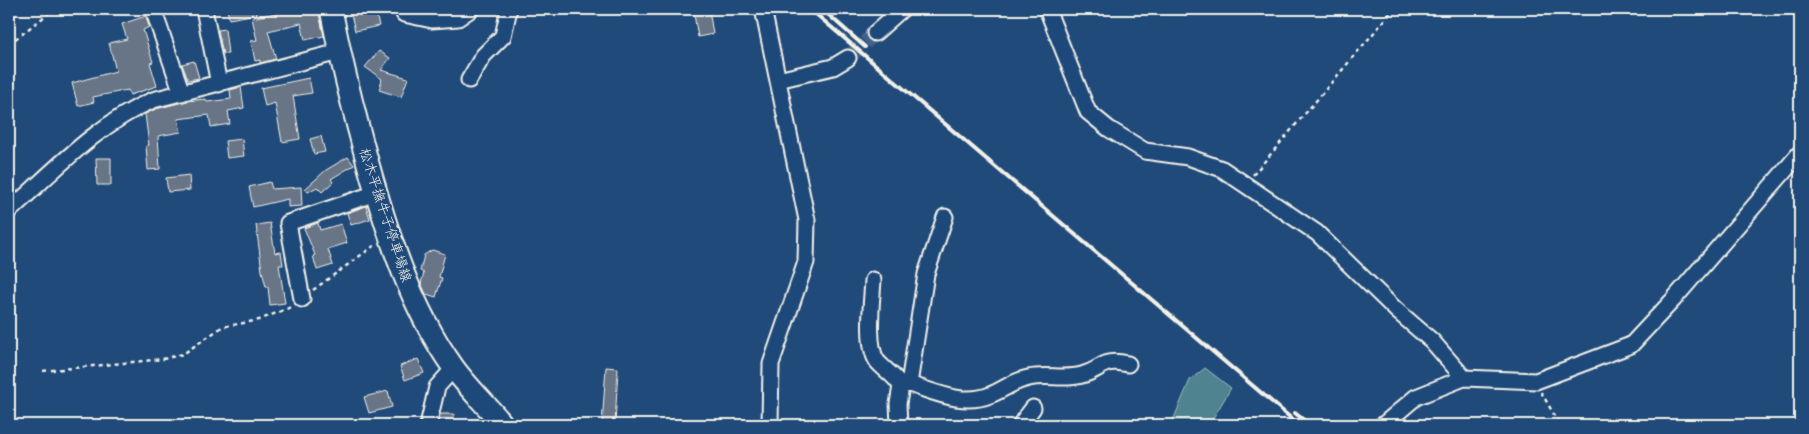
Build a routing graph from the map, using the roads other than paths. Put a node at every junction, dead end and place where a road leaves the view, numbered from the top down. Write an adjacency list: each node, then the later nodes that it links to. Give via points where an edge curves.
1 (153, 9): 16 (street)
2 (204, 9): 15 (street)
3 (331, 9): 11 (main road, 松木平撫牛子停車場線)
4 (406, 9): 5 (street, via 404,14 432,20 458,18)
5 (471, 9)
6 (763, 9): 14 (street)
7 (902, 9): 10 (street)
8 (1047, 9): 25 (street, via 1088,112 1145,152 1188,156 1222,169 1317,233 1432,341)
9 (505, 10): 13 (street, via 503,36 483,56)
10 (875, 34)
11 (339, 52): 15 (street); 18 (main road, 松木平撫牛子停車場線)
12 (848, 58): 14 (street, via 833,67)
13 (469, 80)
14 (778, 80): 30 (street, via 807,220 806,262 771,364)
15 (218, 84): 16 (street)
16 (182, 93): 19 (street, via 129,110 99,131)
17 (1800, 153): 25 (street, via 1631,345 1536,382)
18 (376, 193): 22 (street, via 288,222 292,280); 24 (main road, 松木平撫牛子停車場線, via 409,288)
19 (9, 211)
20 (945, 217): 26 (street, via 926,274)
21 (873, 280): 26 (street, via 871,348 877,361)
22 (302, 299)
23 (1128, 364): 26 (street, via 1114,361 1084,375 1067,378 1026,378 974,400)
24 (454, 368): 28 (street, via 437,387); 29 (main road, 松木平撫牛子停車場線)
25 (1464, 378): 33 (street, via 1416,398)
26 (905, 385): 31 (street, via 898,404)
27 (1033, 408): 32 (street)
28 (428, 425)
29 (503, 425)
30 (770, 425)
31 (899, 425)
32 (1020, 425)
33 (1383, 425)

